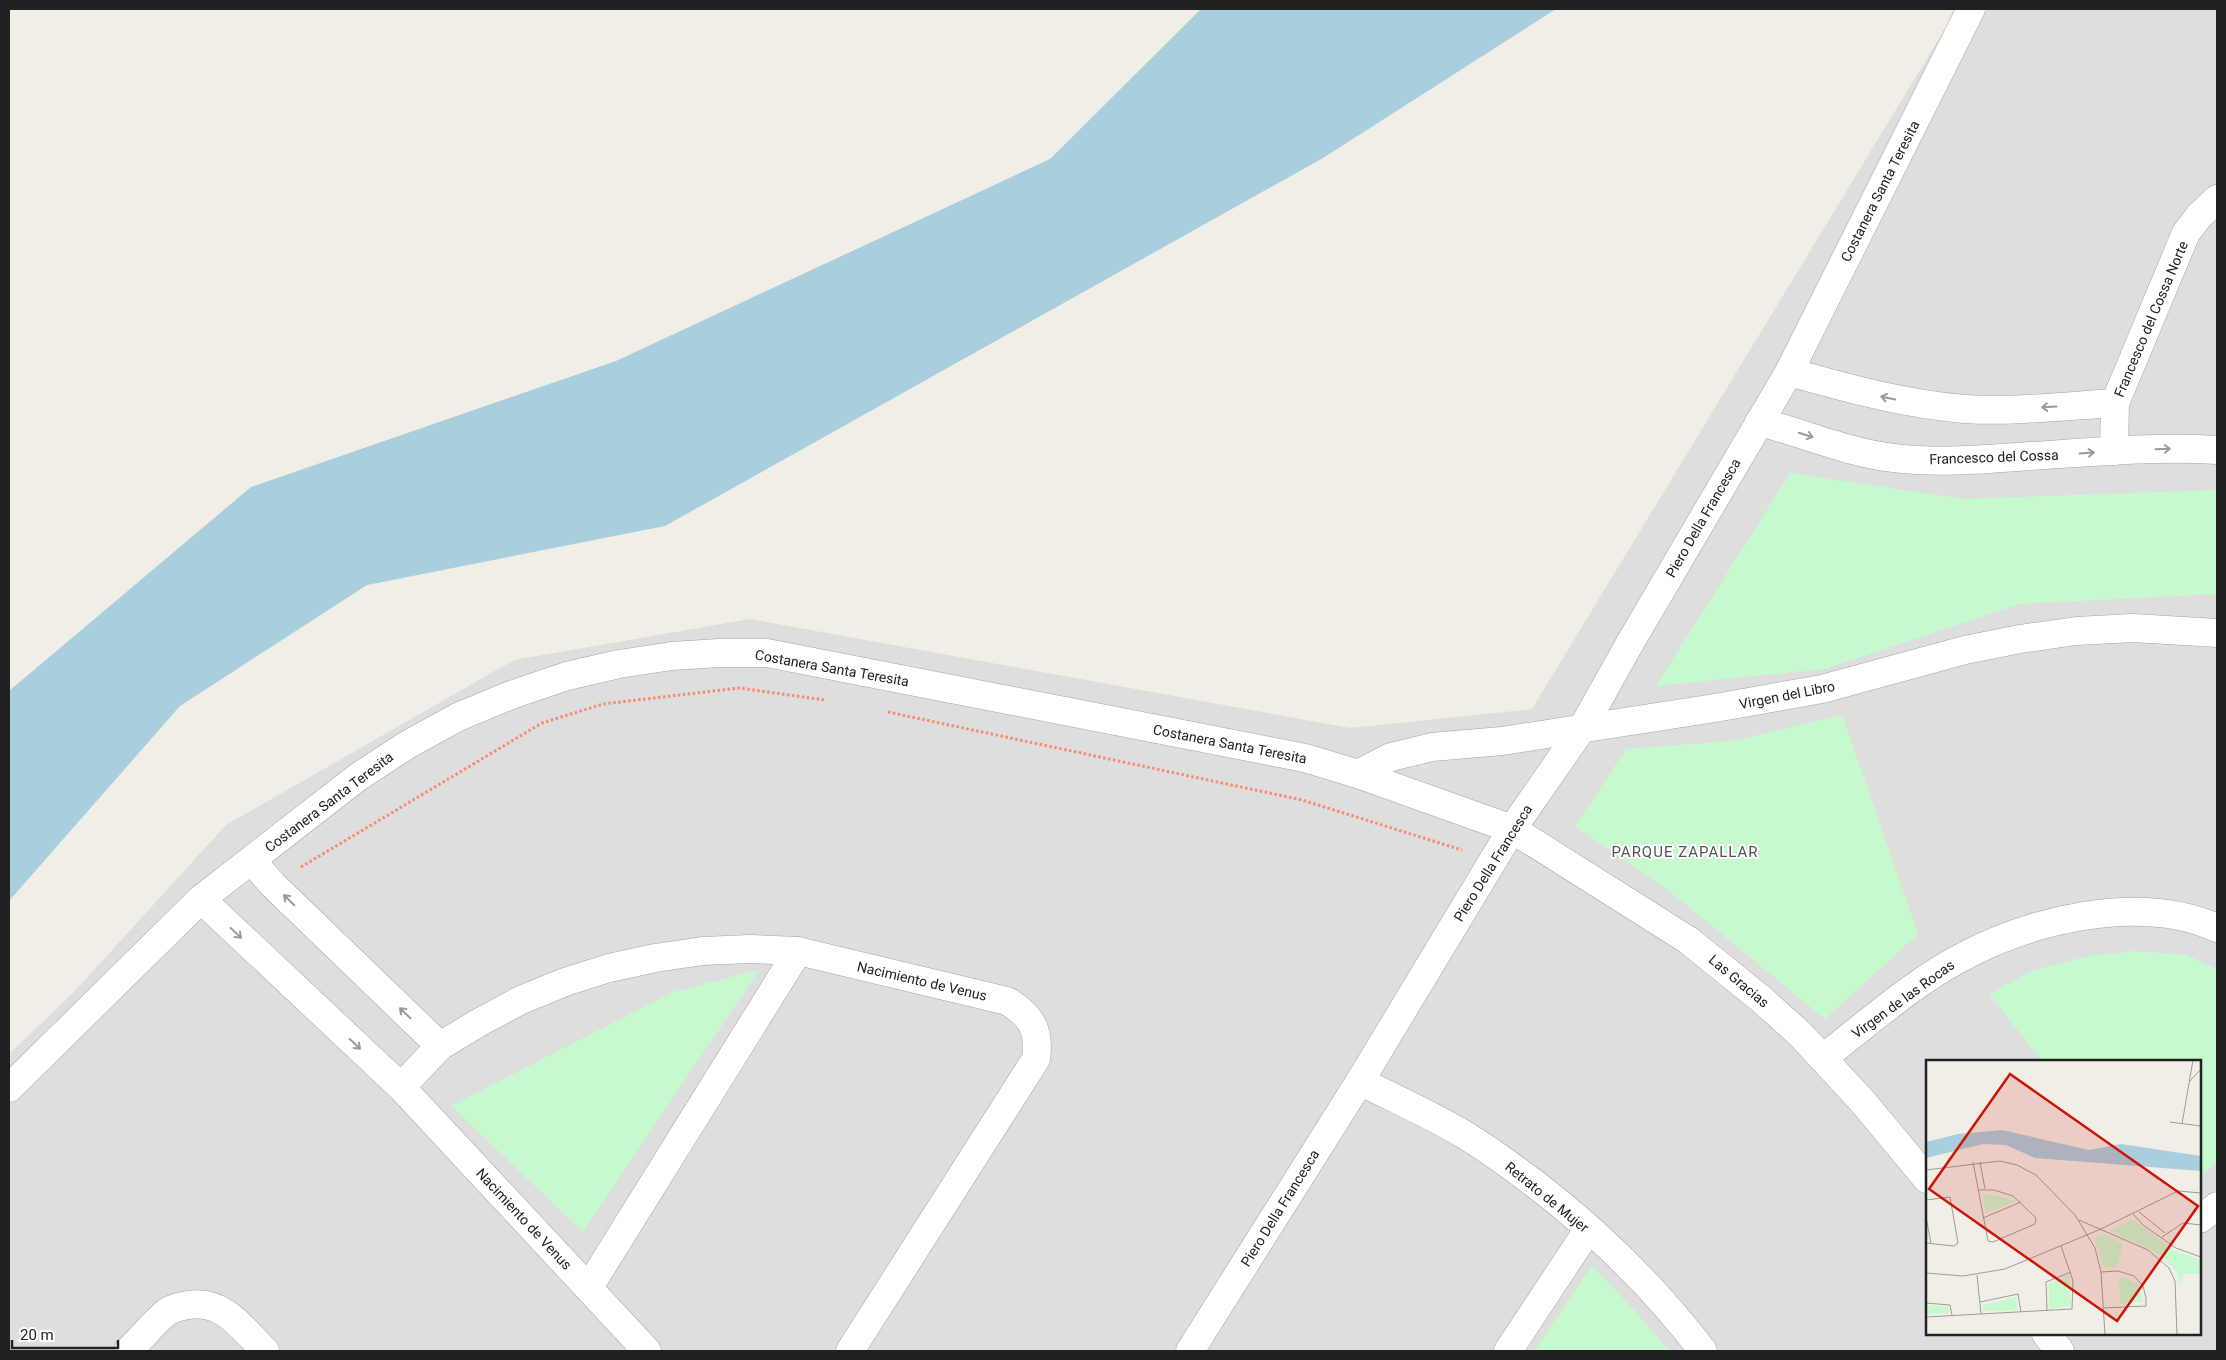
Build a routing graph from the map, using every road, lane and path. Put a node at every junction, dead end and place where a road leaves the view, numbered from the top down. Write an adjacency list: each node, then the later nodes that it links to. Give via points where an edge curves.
1 (1970, 9): 3 (street, Costanera Santa Teresita)
2 (2217, 198): 4 (street, Francesco del Cossa Norte, via 2186,233)
3 (1789, 372): 4 (street, one-way to 3, via 1957,408 1861,393); 5 (street, Piero Della Francesca)
4 (2116, 403): 7 (street, Francesco del Cossa Norte)
5 (1759, 422): 7 (street, Francesco del Cossa, one-way to 7, via 1894,458 1966,461); 11 (street, Piero Della Francesca)
6 (2217, 450): 7 (street, Francesco del Cossa, one-way to 6)
7 (2114, 451)
8 (2217, 633): 11 (street, Virgen del Libro, via 2133,628 2076,631 2020,639 1965,650 1822,689)
9 (827, 700): 16 (path, via 739,688 603,704 542,723)
10 (886, 712): 15 (path, via 1302,800 1440,841)
11 (1583, 727): 12 (street, Virgen del Libro, via 1502,741 1432,747 1391,757); 13 (street, Piero Della Francesca)
12 (1358, 774): 13 (street, Costanera Santa Teresita); 14 (street, Costanera Santa Teresita, via 1305,758 767,653 672,656 567,676 511,694 458,717 358,777)
13 (1512, 829): 15 (street, Piero Della Francesca); 21 (street, Las Gracias, via 1688,940 1761,998)
14 (252, 861): 16 (street); 17 (street, Costanera Santa Teresita)
15 (1492, 862): 22 (street, Piero Della Francesca)
16 (273, 884): 20 (street, one-way to 16)
17 (201, 899): 23 (street, Nacimiento de Venus, one-way to 23); 24 (street, Costanera Santa Teresita)
18 (2217, 928): 21 (street, Virgen de las Rocas, via 2175,914 2146,912 2078,917 2039,927 1989,944 1955,961 1920,983)
19 (798, 951): 20 (street, Nacimiento de Venus, via 750,949 703,952 609,968 522,1000); 29 (street); 33 (street, Nacimiento de Venus, via 1007,1001 1021,1009 1032,1022 1038,1047 1036,1059)
20 (440, 1046): 23 (street, Nacimiento de Venus)
21 (1824, 1057): 25 (street, Las Gracias)
22 (1360, 1082): 28 (street, Retrato de Mujer, via 1464,1134); 34 (street, Piero Della Francesca)
23 (401, 1087): 29 (street, Nacimiento de Venus)
24 (9, 1088)
25 (1926, 1178)
26 (2217, 1206): 27 (street)
27 (2201, 1218)
28 (1588, 1230): 35 (street); 36 (street, Retrato de Mujer, via 1677,1316)
29 (589, 1287): 32 (street, Nacimiento de Venus)
30 (128, 1351): 31 (street, via 167,1312 193,1304 206,1305 230,1316)
31 (265, 1351)
32 (647, 1351)
33 (850, 1351)
34 (1190, 1351)
35 (1508, 1351)
36 (1703, 1351)

